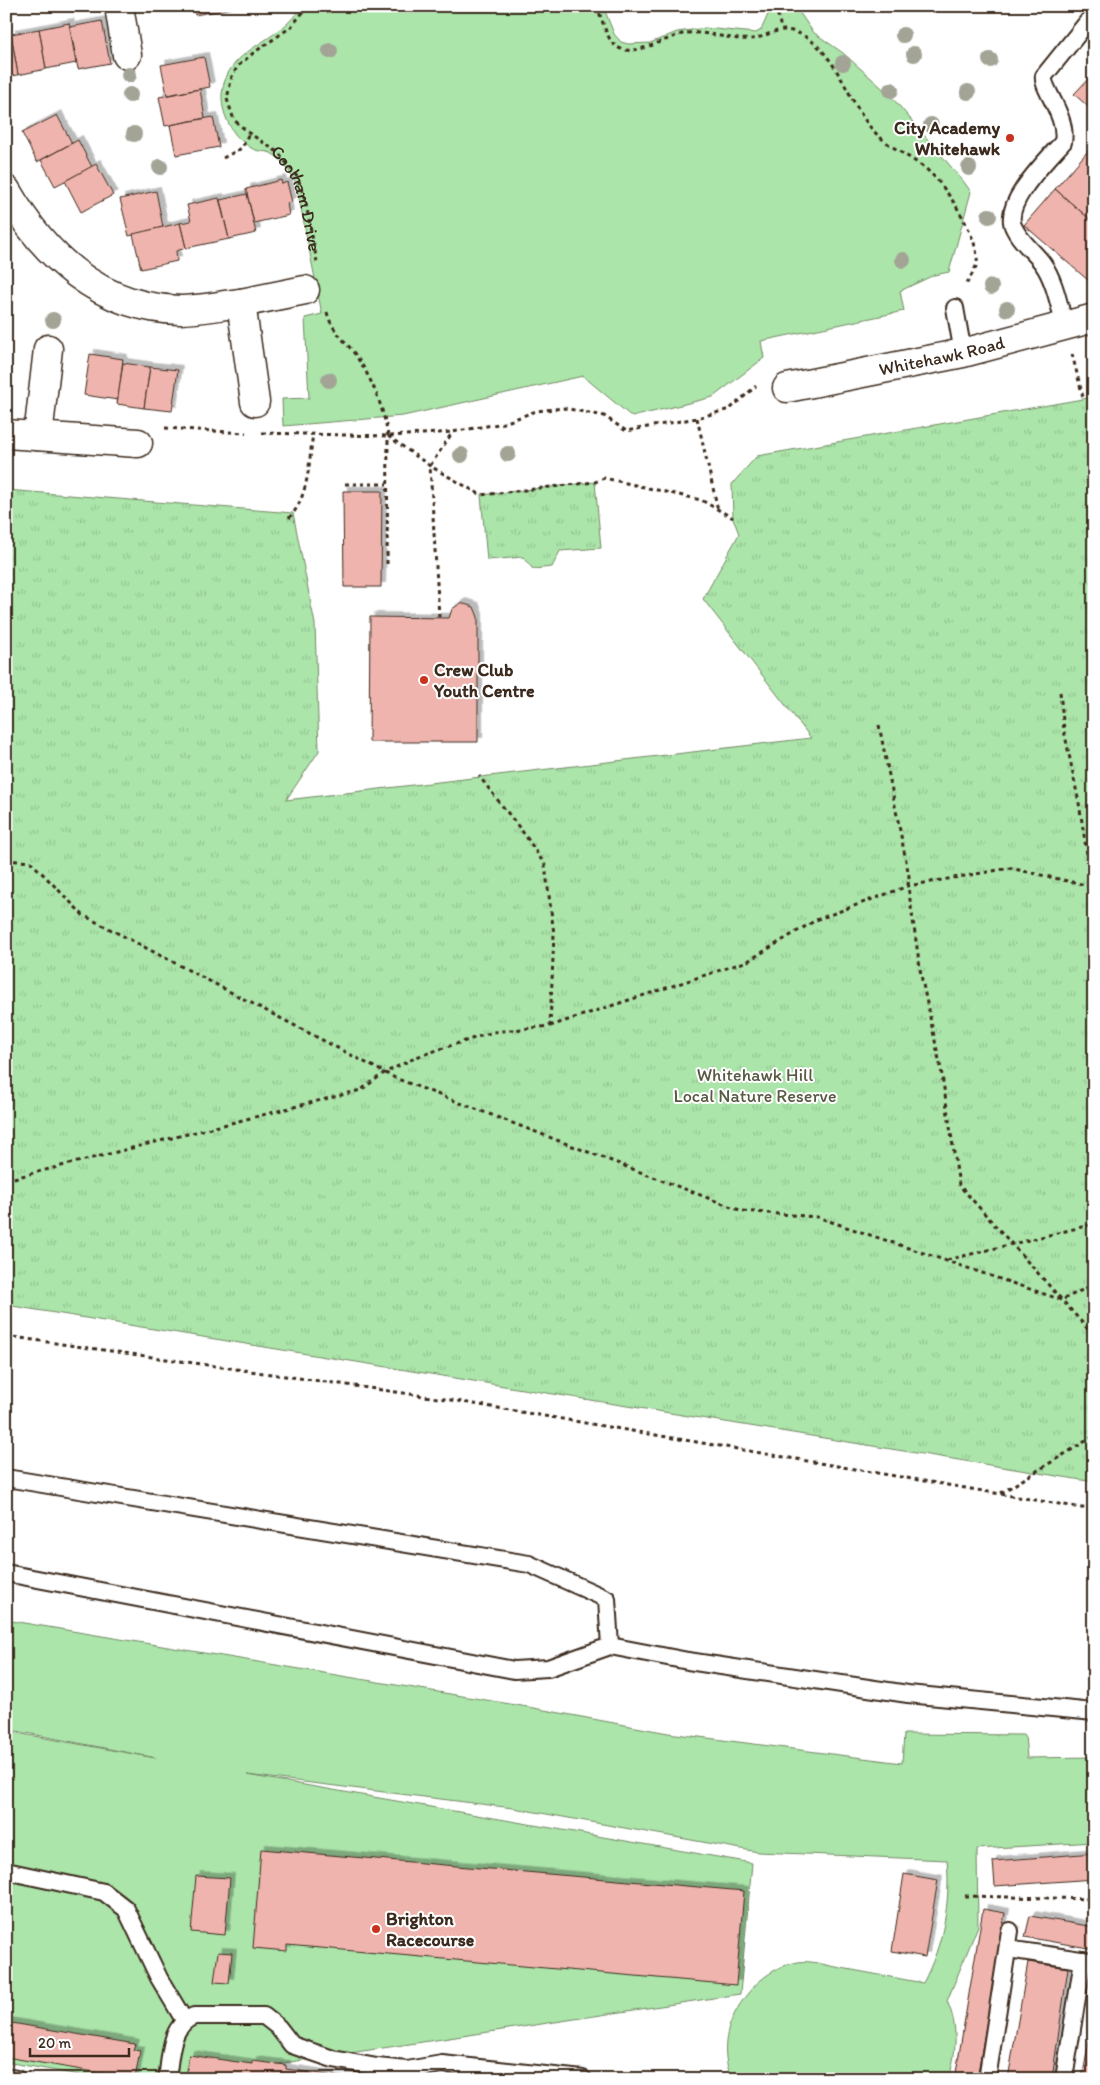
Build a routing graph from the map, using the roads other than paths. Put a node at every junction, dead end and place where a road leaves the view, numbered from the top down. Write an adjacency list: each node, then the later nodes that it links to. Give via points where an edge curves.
1 (119, 6): 3 (street)
2 (1094, 14): 9 (lane, via 1044,76 1065,134 1063,142 1025,187 1011,216 1014,230 1044,264)
3 (127, 55)
4 (6, 190): 6 (street, via 43,245 59,261 92,283 126,299 166,309)
5 (317, 288): 6 (street)
6 (241, 303): 13 (street)
7 (955, 308): 11 (lane)
8 (1094, 318): 9 (street, Whitehawk Road)
9 (1065, 326): 11 (street, Whitehawk Road)
10 (48, 349): 15 (street)
11 (963, 353): 12 (street, Whitehawk Road)
12 (787, 388)
13 (255, 402)
14 (6, 434): 15 (street)
15 (38, 436): 16 (street)
16 (138, 443)
17 (6, 1478): 19 (lane, via 529,1564 607,1599)
18 (6, 1574): 19 (lane, via 514,1670 548,1668)
19 (610, 1646): 20 (lane, via 908,1694)
20 (1094, 1712)
21 (6, 1871): 25 (lane, via 104,1892 126,1909 158,1978)
22 (1010, 1931): 23 (lane)
23 (1008, 1949): 24 (lane); 31 (lane)
24 (1088, 1961): 32 (lane)
25 (184, 2020): 26 (lane, via 194,2016 264,2016 292,2044); 29 (lane, via 178,2026 173,2041)
26 (376, 2073): 30 (lane, via 442,2064)
27 (6, 2077): 28 (lane)
28 (17, 2079)
29 (167, 2079)
30 (583, 2079)
31 (987, 2079)
32 (1064, 2079)

